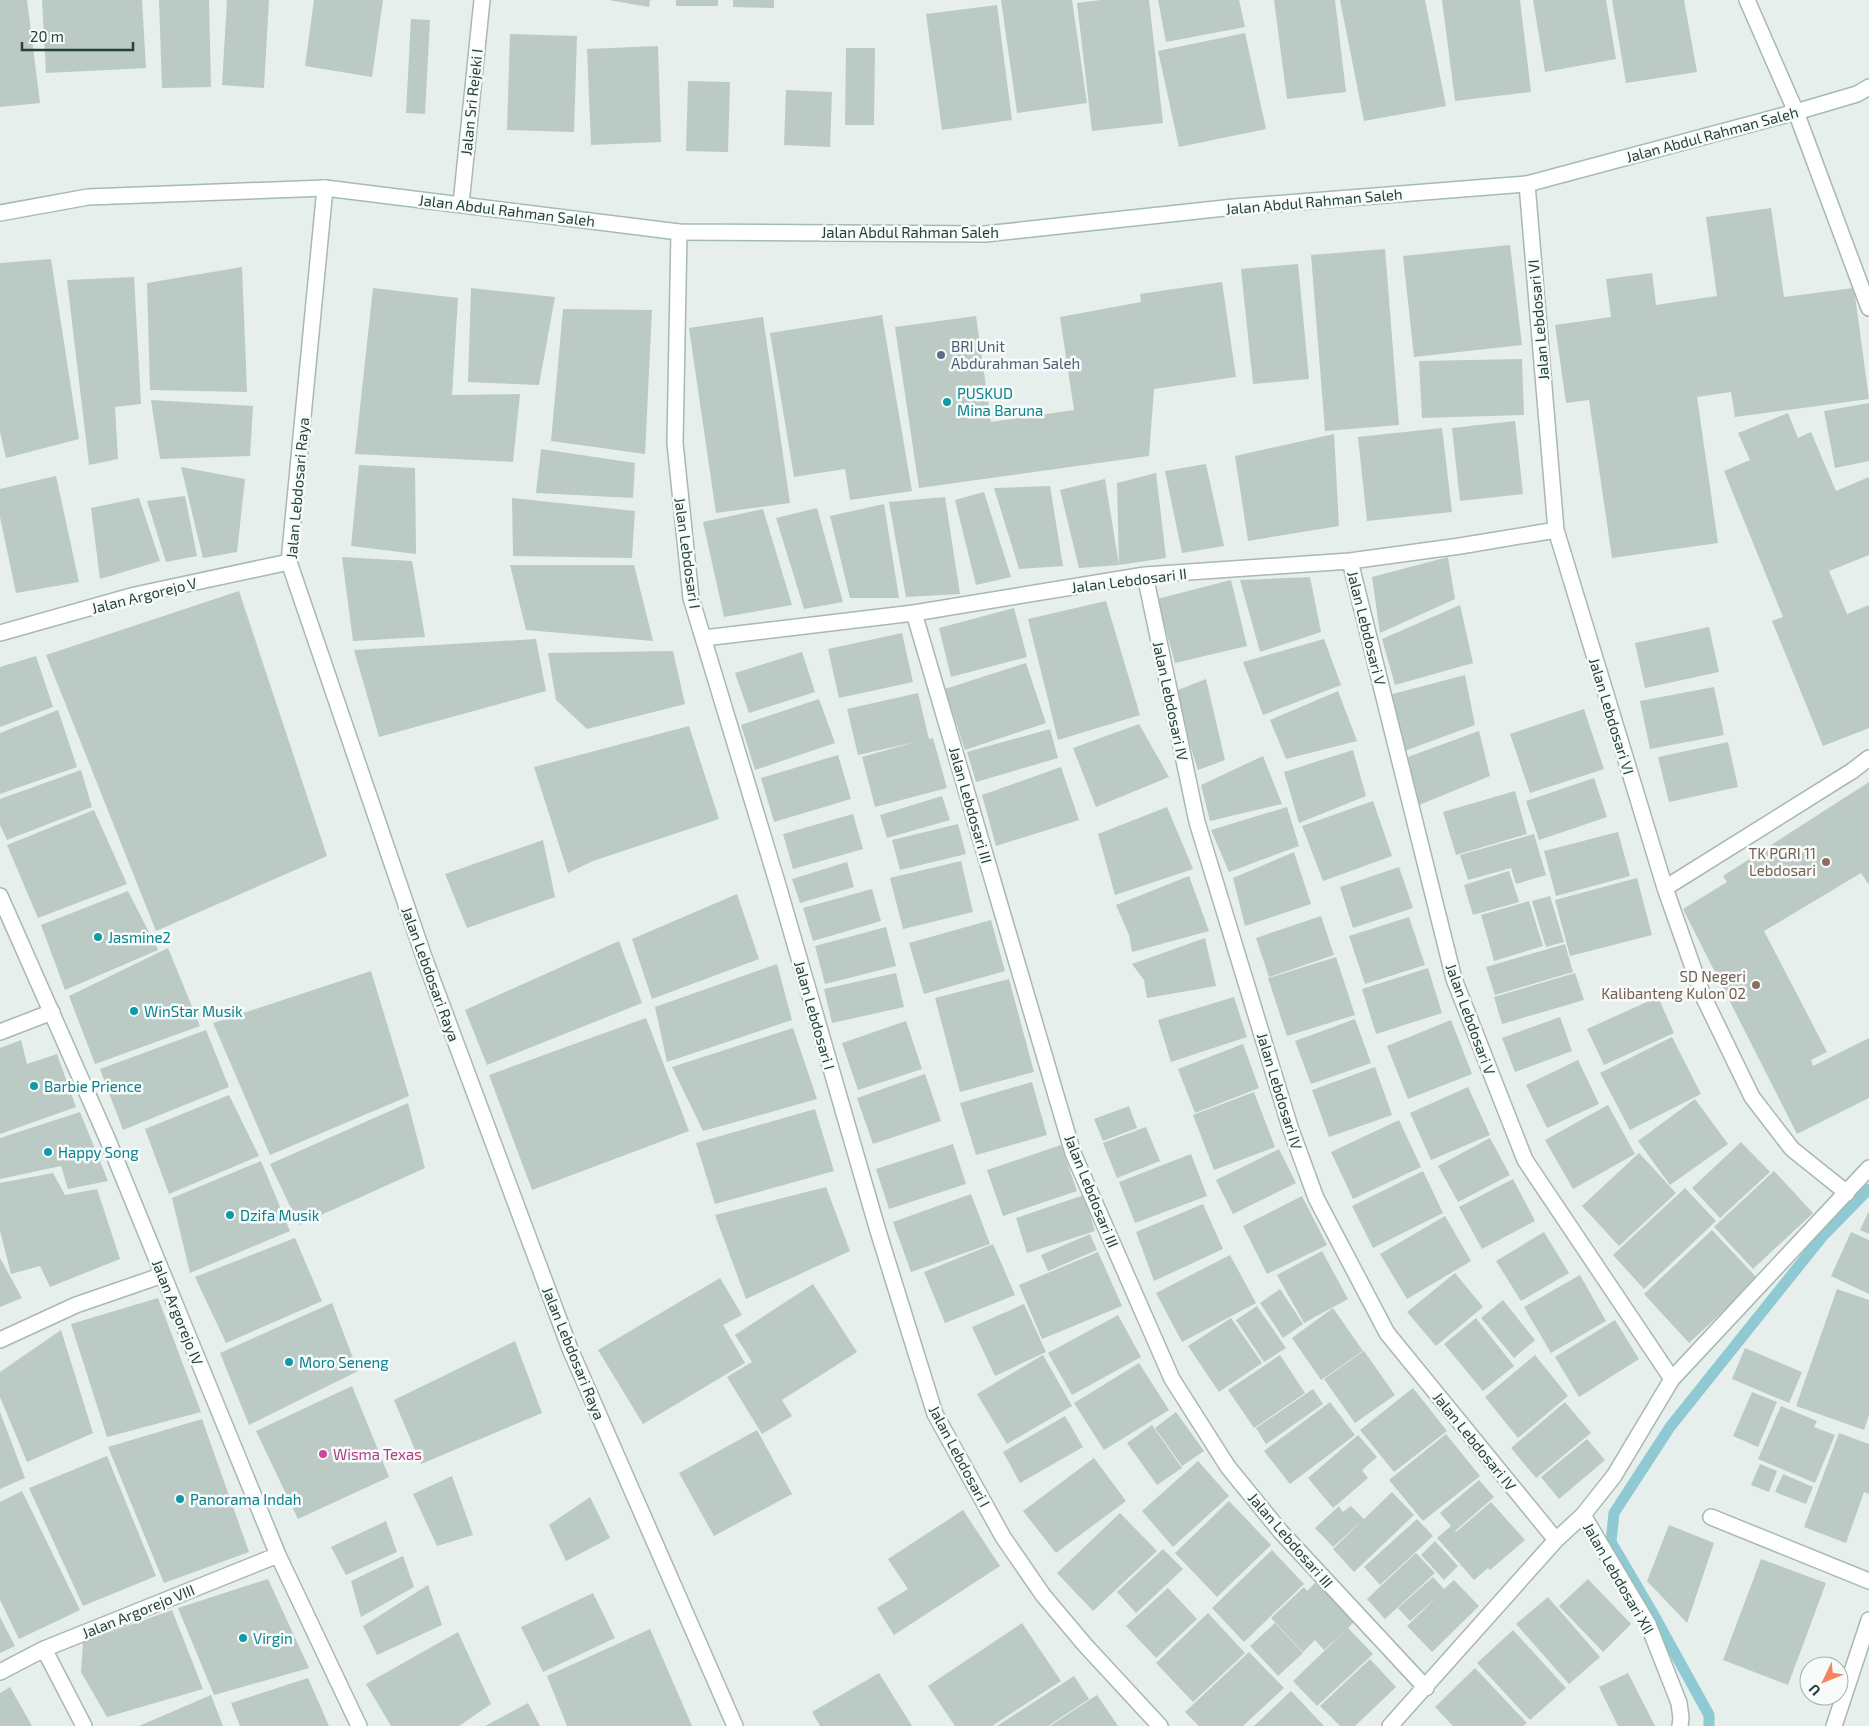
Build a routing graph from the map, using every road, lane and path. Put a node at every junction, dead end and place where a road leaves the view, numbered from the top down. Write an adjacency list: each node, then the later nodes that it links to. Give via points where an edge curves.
1 (482, 0): 7 (street, Jalan Sri Rejeki I)
2 (1746, 0): 4 (street)
3 (1869, 87): 4 (street, Jalan Abdul Rahman Saleh)
4 (1796, 112): 5 (street, Jalan Abdul Rahman Saleh); 10 (street)
5 (1527, 184): 9 (street, Jalan Abdul Rahman Saleh, via 1234,207 985,234); 11 (street, Jalan Lebdosari VI)
6 (325, 188): 7 (street, Jalan Abdul Rahman Saleh); 8 (street, Jalan Abdul Rahman Saleh, via 88,197); 13 (street, Jalan Lebdosari Raya)
7 (461, 204): 9 (street, Jalan Abdul Rahman Saleh)
8 (0, 213)
9 (679, 232): 17 (street, Jalan Lebdosari I, via 675,443 691,598)
10 (1869, 308)
11 (1556, 530): 12 (street, Jalan Lebdosari II); 19 (street, Jalan Lebdosari VI)
12 (1350, 561): 14 (street, Jalan Lebdosari II); 27 (street, Jalan Lebdosari V, via 1454,979 1525,1160)
13 (289, 562): 16 (street, Jalan Argorejo V, via 136,595); 39 (street, Jalan Lebdosari Raya, via 425,960 570,1349)
14 (1145, 576): 15 (street, Jalan Lebdosari II); 30 (street, Jalan Lebdosari IV, via 1197,822 1290,1127 1316,1198 1387,1333)
15 (914, 613): 17 (street, Jalan Lebdosari II); 36 (street, Jalan Lebdosari III, via 1073,1153 1172,1379 1228,1467 1275,1525)
16 (0, 633)
17 (704, 638): 40 (street, Jalan Lebdosari I, via 878,1230 936,1414 1004,1537 1043,1594)
18 (1869, 758): 19 (street)
19 (1665, 888): 24 (street, Jalan Lebdosari VI, via 1703,996 1752,1097 1792,1148)
20 (0, 896): 21 (street, Jalan Argorejo IV)
21 (52, 1012): 22 (street); 25 (street, Jalan Argorejo IV)
22 (0, 1032)
23 (1869, 1168): 24 (street)
24 (1847, 1193): 27 (street)
25 (163, 1275): 26 (street, via 76,1305); 31 (street, Jalan Argorejo IV)
26 (0, 1340)
27 (1672, 1379): 28 (street, via 1614,1476)
28 (1583, 1515): 30 (street); 42 (street, Jalan Lebdosari XII, via 1648,1624 1679,1703)
29 (1711, 1517): 32 (street)
30 (1556, 1540): 36 (street)
31 (278, 1555): 34 (street, Jalan Argorejo VIII); 38 (street, Jalan Argorejo IV)
32 (1869, 1582)
33 (1869, 1620): 43 (street)
34 (44, 1648): 35 (street, Jalan Argorejo VIII); 37 (street)
35 (0, 1672)
36 (1426, 1688): 41 (street)
37 (84, 1726)
38 (359, 1726)
39 (735, 1726)
40 (1160, 1726)
41 (1390, 1726)
42 (1680, 1726)
43 (1834, 1726)

